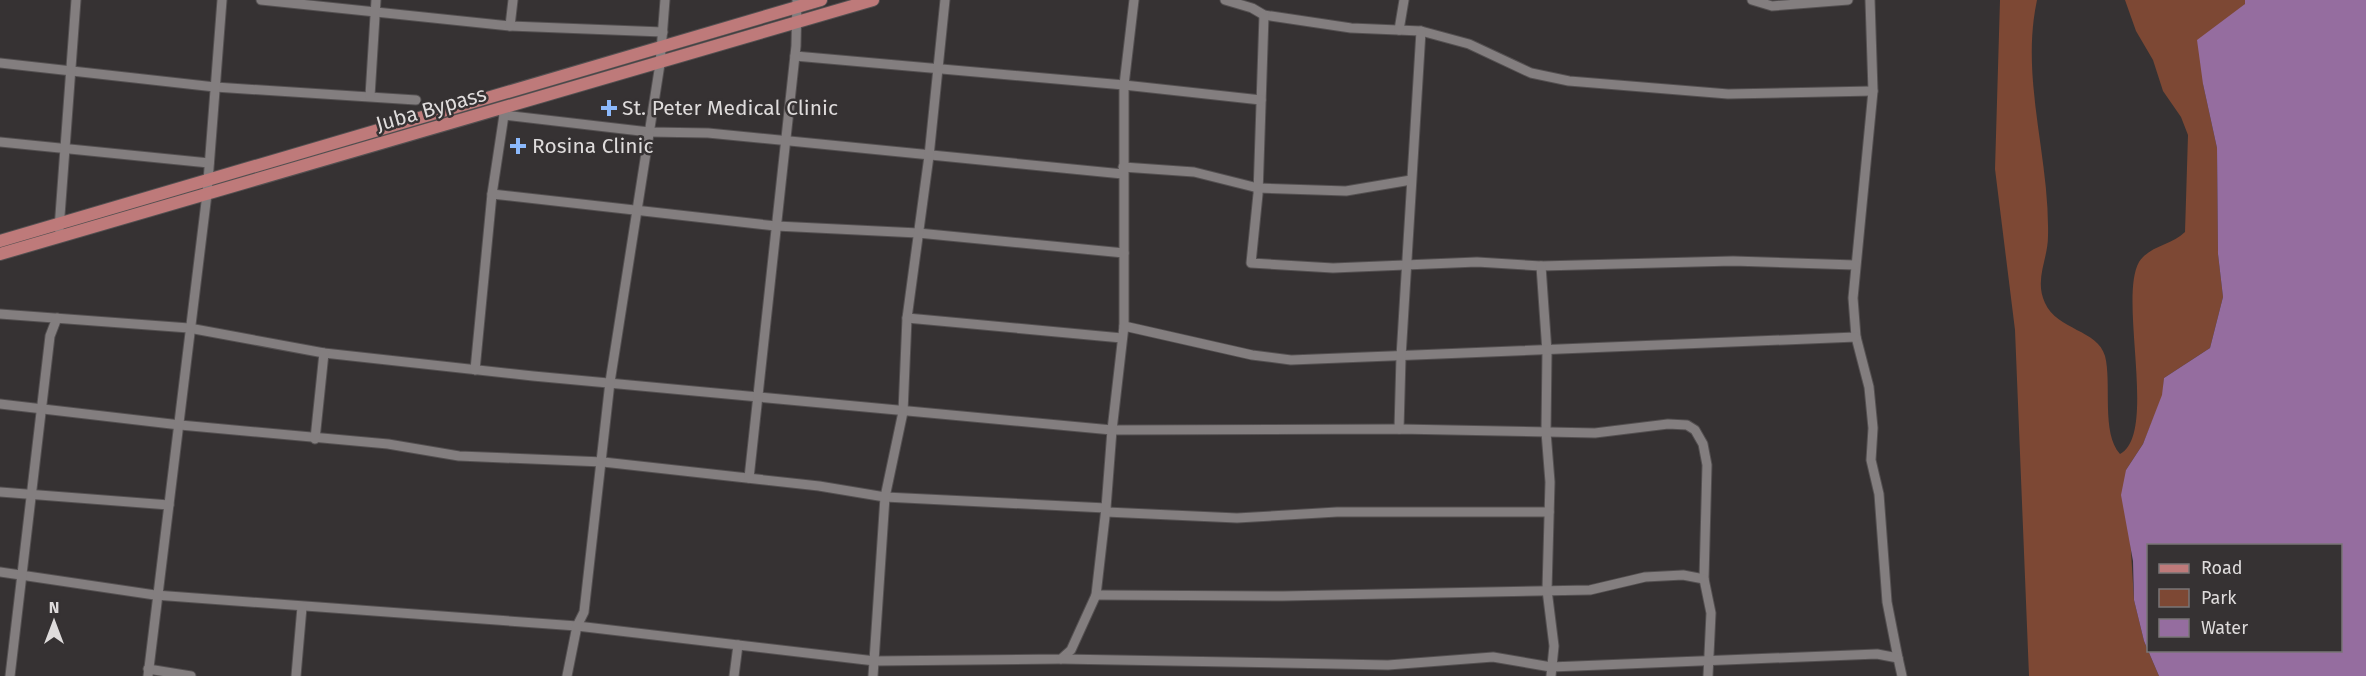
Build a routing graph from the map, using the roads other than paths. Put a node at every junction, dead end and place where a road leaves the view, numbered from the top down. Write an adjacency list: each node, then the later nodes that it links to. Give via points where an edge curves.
1 (76, 0): 29 (street)
2 (222, 0): 31 (street)
3 (261, 0): 17 (street)
4 (376, 0): 17 (street)
5 (513, 0): 20 (street)
6 (665, 0): 23 (street)
7 (821, 0): 16 (main road, Juba Bypass)
8 (873, 0): 19 (main road, Juba Bypass)
9 (945, 0): 28 (street)
10 (1134, 0): 30 (street)
11 (1225, 0): 18 (street)
12 (1404, 0): 21 (street)
13 (1752, 0): 14 (street, via 1772,6)
14 (1848, 0)
15 (1870, 0): 32 (street)
16 (797, 4): 19 (street); 24 (main road, Juba Bypass)
17 (376, 12): 20 (street); 33 (street)
18 (1264, 15): 21 (street, via 1351,28); 35 (street)
19 (797, 23): 25 (street); 27 (main road, Juba Bypass)
20 (510, 26): 23 (street)
21 (1399, 30): 22 (street)
22 (1421, 31): 32 (street, via 1469,44 1531,73 1569,81 1728,94); 45 (street)
23 (663, 32): 24 (street)
24 (661, 48): 27 (street); 44 (main road, Juba Bypass)
25 (795, 56): 28 (street); 38 (street)
26 (0, 63): 29 (street)
27 (660, 64): 36 (main road, Juba Bypass); 37 (street)
28 (937, 69): 30 (street); 41 (street)
29 (69, 71): 31 (street); 40 (street)
30 (1124, 85): 35 (street); 43 (street)
31 (215, 87): 33 (street); 42 (street)
32 (1873, 91): 58 (street)
33 (370, 96): 34 (street)
34 (416, 100)
35 (1261, 100): 46 (street)
36 (502, 112): 37 (street); 47 (main road, Juba Bypass); 48 (street)
37 (649, 132): 38 (street); 49 (street)
38 (786, 141): 41 (street); 51 (street)
39 (0, 142): 40 (street)
40 (66, 148): 42 (street); 50 (street)
41 (929, 156): 43 (street); 52 (street)
42 (209, 163): 44 (street)
43 (1123, 170): 46 (street, via 1194,172); 55 (street)
44 (208, 180): 47 (street); 50 (main road, Juba Bypass)
45 (1411, 180): 46 (street, via 1346,191); 57 (street)
46 (1258, 188): 57 (street, via 1251,263 1333,268)
47 (207, 194): 53 (main road, Juba Bypass); 64 (street)
48 (492, 194): 49 (street); 70 (street)
49 (637, 211): 51 (street); 71 (street)
50 (60, 224): 53 (street); 54 (main road, Juba Bypass)
51 (776, 226): 52 (street); 72 (street)
52 (918, 233): 55 (street); 62 (street)
53 (59, 238): 56 (main road, Juba Bypass)
54 (0, 241)
55 (1124, 253): 63 (street)
56 (0, 254)
57 (1408, 265): 59 (street, via 1477,262); 69 (street)
58 (1855, 265): 59 (street, via 1733,261); 65 (street)
59 (1541, 266): 67 (street)
60 (0, 314): 61 (street)
61 (57, 318): 64 (street); 74 (street, via 50,336)
62 (907, 318): 66 (street); 75 (street)
63 (1124, 327): 66 (street); 69 (street, via 1291,360)
64 (189, 328): 68 (street); 76 (street)
65 (1856, 337): 67 (street); 98 (street, via 1869,387 1871,460 1879,494 1887,602)
66 (1122, 338): 78 (street)
67 (1547, 352): 69 (street); 79 (street)
68 (324, 353): 70 (street); 80 (street)
69 (1401, 357): 77 (street)
70 (475, 370): 71 (street)
71 (610, 382): 72 (street); 81 (street)
72 (758, 397): 75 (street); 82 (street)
73 (0, 404): 74 (street)
74 (40, 407): 76 (street); 84 (street)
75 (903, 412): 78 (street); 85 (street)
76 (180, 425): 80 (street); 86 (street)
77 (1399, 429): 78 (street); 79 (street)
78 (1112, 430): 87 (street)
79 (1546, 432): 88 (street); 91 (street, via 1595,433 1668,424 1687,425 1695,430 1703,444 1707,465)
80 (315, 439): 81 (street, via 388,444 459,456)
81 (603, 462): 82 (street); 96 (street, via 584,612)
82 (749, 478): 85 (street)
83 (0, 492): 84 (street)
84 (32, 495): 86 (street); 90 (street)
85 (885, 497): 87 (street); 100 (street)
86 (169, 505): 93 (street)
87 (1106, 510): 88 (street, via 1237,518 1337,512); 94 (street)
88 (1548, 512): 92 (street)
89 (0, 572): 90 (street)
90 (21, 574): 93 (street); 104 (street)
91 (1704, 579): 92 (street, via 1683,575 1645,577 1590,590); 101 (street, via 1711,613)
92 (1547, 591): 94 (street); 102 (street, via 1554,646)
93 (156, 595): 95 (street); 103 (street)
94 (1096, 595): 99 (street, via 1071,650)
95 (302, 607): 96 (street); 106 (street)
96 (577, 626): 97 (street); 107 (street)
97 (738, 645): 100 (street); 108 (street)
98 (1898, 658): 101 (street, via 1877,654); 111 (street)
99 (1061, 659): 100 (street); 102 (street, via 1388,665 1493,657)
100 (874, 661): 109 (street)
101 (1709, 662): 102 (street); 110 (street)
102 (1551, 671)
103 (148, 673): 105 (street)
104 (10, 676)
105 (190, 676)
106 (296, 676)
107 (567, 676)
108 (734, 676)
109 (873, 676)
110 (1708, 676)
111 (1902, 676)

